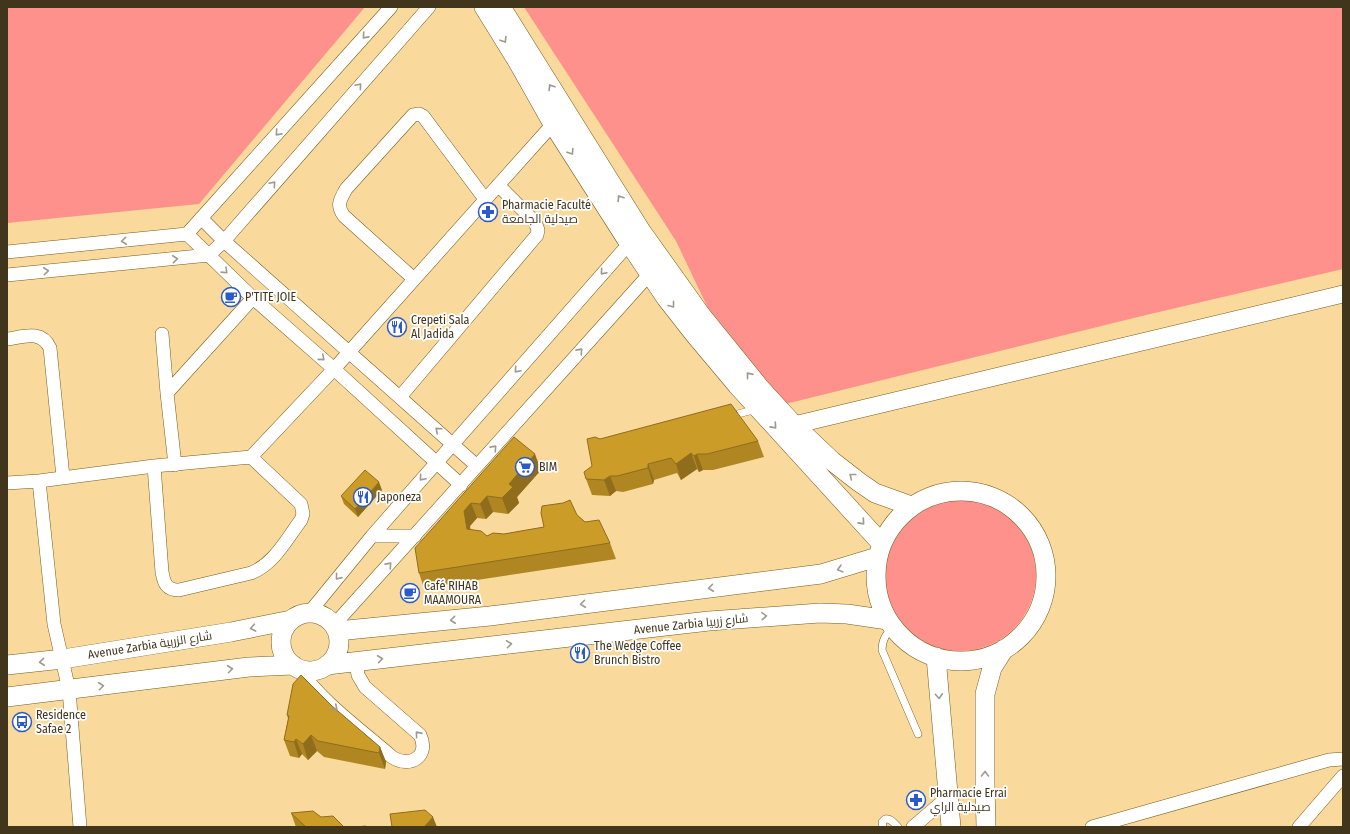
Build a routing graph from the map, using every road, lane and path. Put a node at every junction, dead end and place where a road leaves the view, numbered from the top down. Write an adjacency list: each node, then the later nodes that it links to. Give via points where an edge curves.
1 (391, 7): 8 (street, one-way to 8)
2 (429, 7): 11 (street, one-way to 2)
3 (484, 7): 5 (main road, one-way to 5)
4 (501, 7): 10 (main road, one-way to 4)
5 (553, 124): 6 (street); 10 (main road, one-way to 10)
6 (498, 186): 7 (street); 24 (street, via 533,218 537,226 537,235)
7 (485, 199): 16 (street); 16 (street, via 419,114 413,116 346,189 339,204 344,216)
8 (201, 218): 9 (street); 11 (street)
9 (187, 234): 12 (street, one-way to 12); 13 (street)
10 (635, 237): 14 (main road); 28 (street, one-way to 28)
11 (224, 241): 13 (street); 21 (street)
12 (7, 252)
13 (209, 255): 15 (street, one-way to 13); 18 (street, one-way to 18)
14 (656, 268): 25 (main road, one-way to 25, via 695,335); 27 (main road, one-way to 14, via 760,388 706,321); 33 (street, one-way to 14)
15 (7, 275)
16 (414, 279): 21 (street)
17 (1343, 294): 27 (street)
18 (253, 298): 22 (street, one-way to 22); 23 (street)
19 (162, 334): 23 (street)
20 (7, 339): 34 (street, via 36,335 43,338 50,348)
21 (350, 352): 22 (street); 24 (street)
22 (334, 369): 29 (street); 30 (street)
23 (167, 392): 31 (street)
24 (400, 397): 28 (street, one-way to 24)
25 (759, 409): 26 (lane); 41 (main road, one-way to 41)
26 (722, 418)
27 (794, 425): 38 (main road, one-way to 27, via 875,493 859,482 832,461)
28 (452, 443): 30 (street); 33 (street)
29 (251, 457): 31 (street); 32 (street, via 301,504 301,520 270,562 260,569 179,590 168,588 162,572)
30 (436, 462): 37 (street); 39 (street, one-way to 39)
31 (175, 464): 32 (street)
32 (154, 466): 34 (street)
33 (477, 466): 37 (street)
34 (63, 478): 35 (street)
35 (39, 481): 36 (street); 48 (street, via 54,624)
36 (7, 483)
37 (461, 485): 40 (street)
38 (911, 506): 41 (main road, via 889,529); 46 (main road, via 940,493 958,490 983,493 1006,503 1029,524 1041,546 1046,564 1047,585 1040,609 1025,632)
39 (372, 536): 40 (street); 42 (street, one-way to 42)
40 (415, 536): 45 (street, one-way to 40)
41 (880, 550): 44 (main road, via 876,588 880,604); 45 (main road, one-way to 45, via 821,574 490,616)
42 (309, 613): 43 (main road); 45 (main road, via 327,618)
43 (291, 620): 48 (main road, Avenue Zarbia شارع الزربية, one-way to 48); 52 (main road, via 285,626 281,643 286,659)
44 (890, 624): 47 (main road, via 917,649); 49 (main road, Avenue Zarbia شارع زربيا, one-way to 44, via 717,620 820,613 855,615); 55 (lane, via 882,650)
45 (335, 628): 51 (main road, via 339,640 338,650)
46 (1004, 649): 47 (main road, via 971,660 959,661); 64 (main road, one-way to 46, via 985,694 992,668)
47 (936, 657): 58 (main road, one-way to 58)
48 (63, 659): 50 (main road, Avenue Zarbia شارع الزربية, one-way to 50); 53 (street)
49 (356, 662): 51 (main road, Avenue Zarbia شارع زربيا); 52 (street, one-way to 49, via 328,702 392,757 401,762 416,759 423,745 420,735 365,687 358,675)
50 (7, 665)
51 (327, 665): 52 (main road, via 314,670)
52 (296, 667): 53 (main road, one-way to 52, via 249,667)
53 (69, 690): 54 (main road); 59 (street)
54 (7, 697)
55 (918, 734)
56 (1343, 759): 65 (street, via 1329,760)
57 (1343, 776): 66 (street)
58 (948, 797): 62 (street); 63 (main road)
59 (80, 827)
60 (883, 827): 61 (lane, via 882,822 888,818)
61 (898, 827)
62 (913, 827)
63 (951, 827)
64 (986, 827)
65 (1092, 827)
66 (1299, 827)

